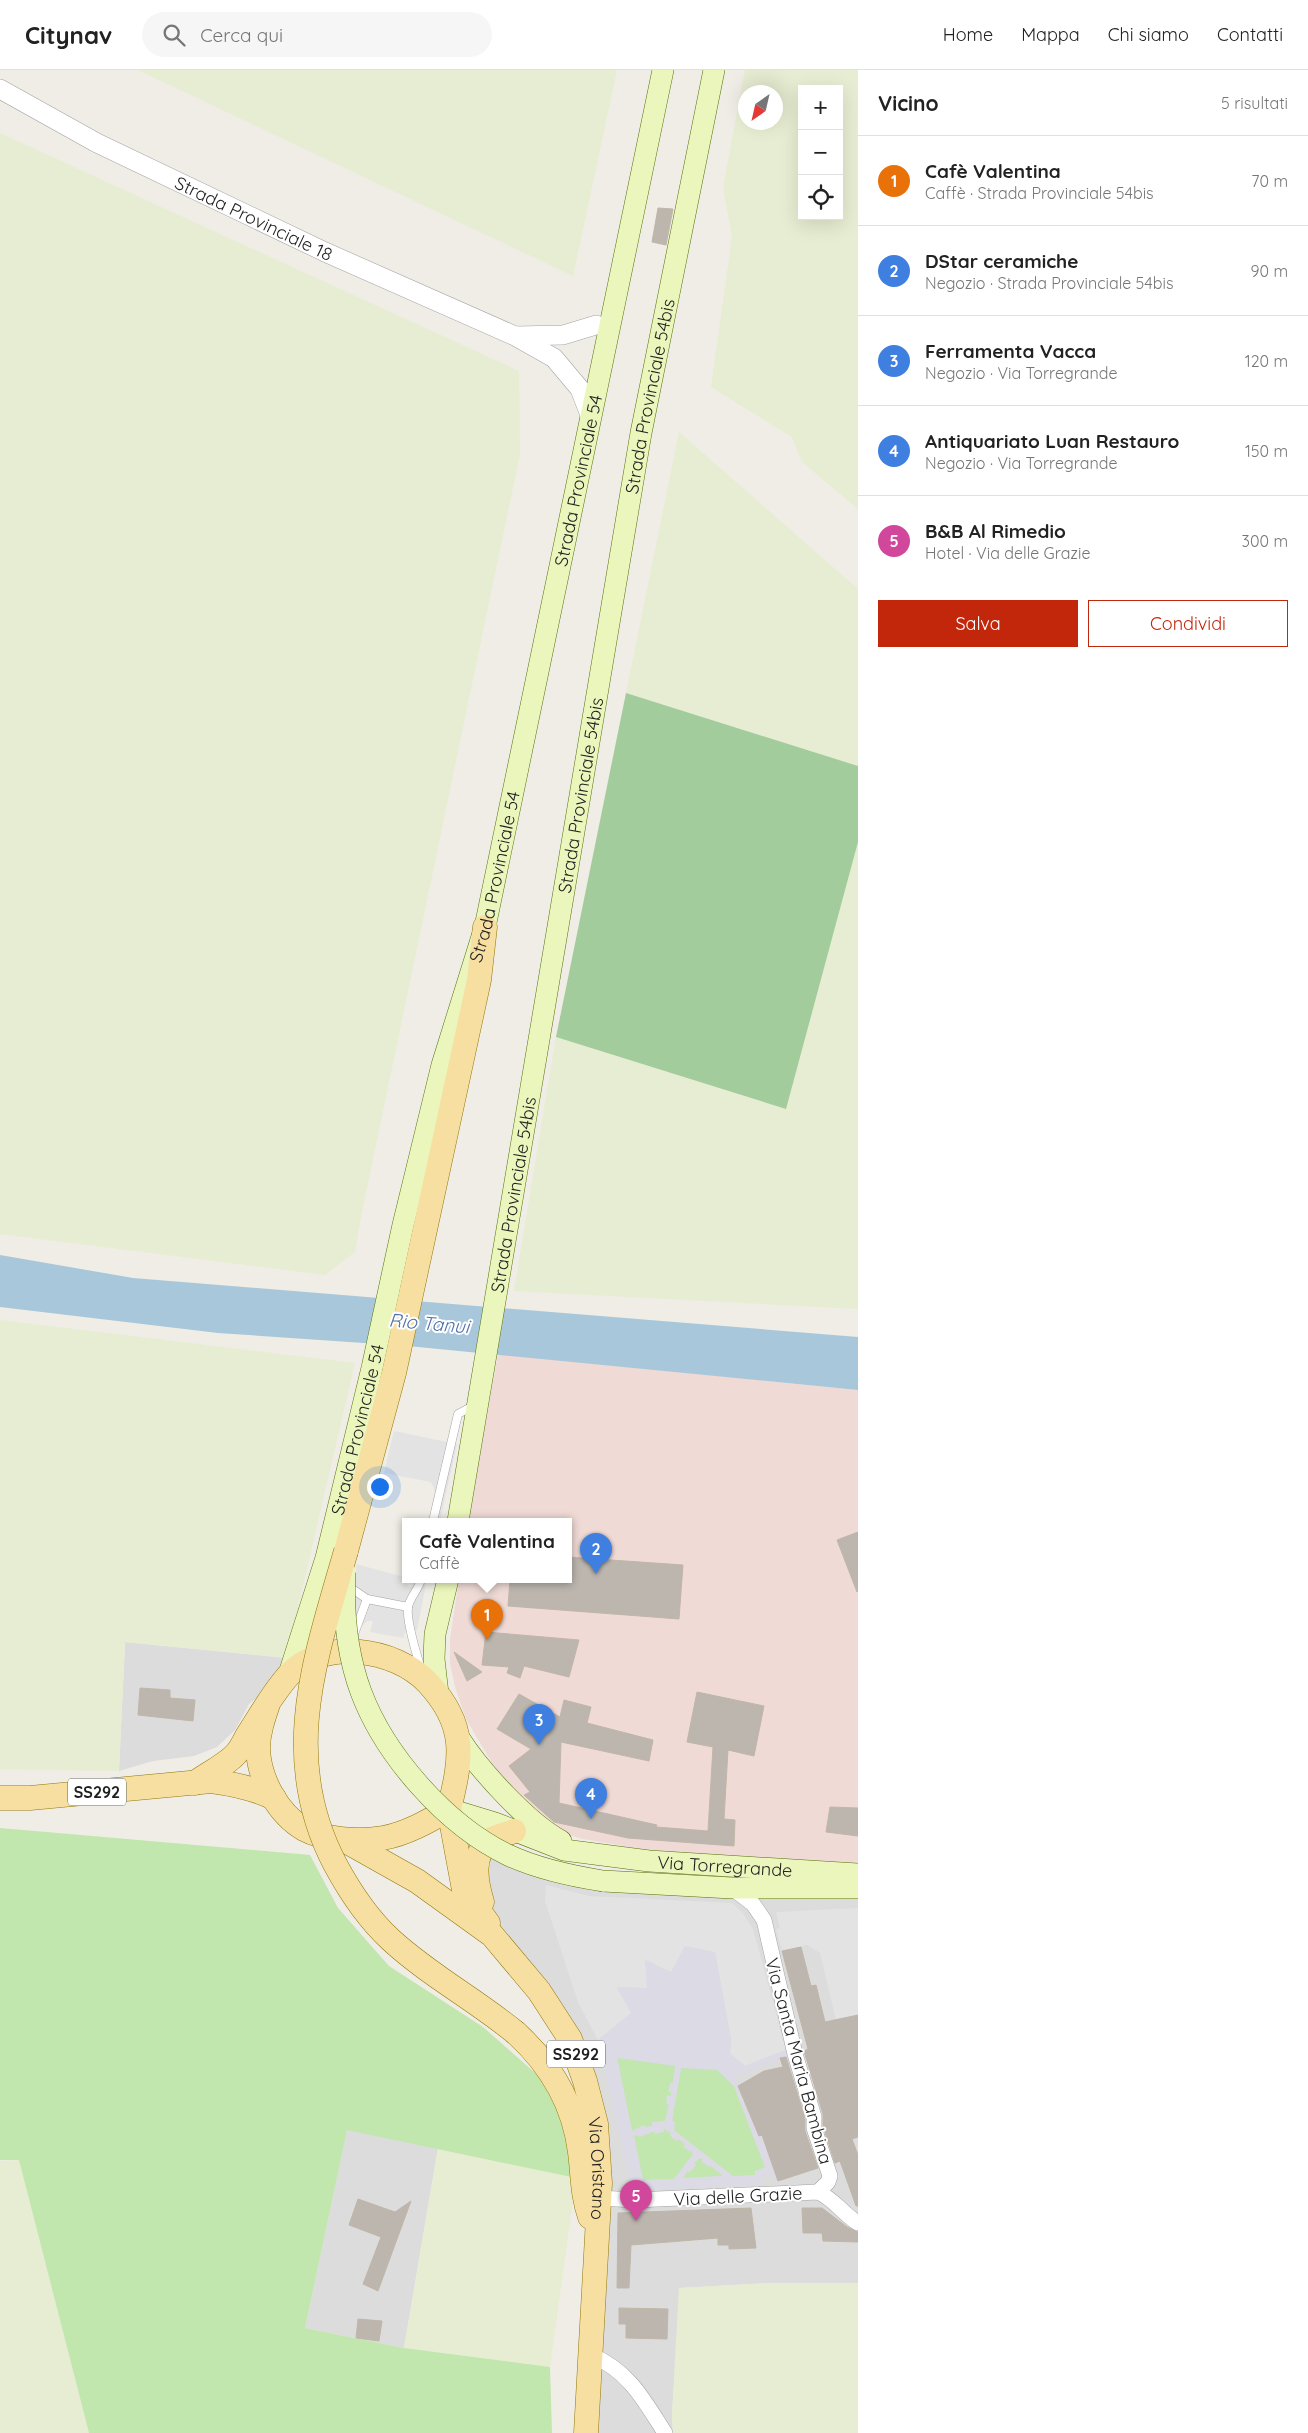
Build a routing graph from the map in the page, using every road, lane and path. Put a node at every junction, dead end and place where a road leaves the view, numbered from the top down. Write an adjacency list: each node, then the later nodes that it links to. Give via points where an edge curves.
1 (662, 70): 4 (main road, Strada Provinciale 54)
2 (714, 70): 10 (main road, Strada Provinciale 54bis, via 638,452)
3 (0, 88): 6 (street, Strada Provinciale 18, via 106,148 325,252)
4 (614, 306): 5 (main road); 7 (main road, Strada Provinciale 54)
5 (596, 325): 6 (street, Strada Provinciale 18, via 563,336)
6 (515, 336): 7 (street, Strada Provinciale 18, via 554,358 580,389)
7 (590, 415): 8 (main road, Strada Provinciale 54)
8 (485, 927): 9 (main road, via 479,980)
9 (414, 1226): 13 (main road, Strada Provinciale 54, via 372,1368); 13 (main road, via 394,1373)
10 (479, 1394): 11 (lane, via 458,1414); 12 (main road, Strada Provinciale 54bis)
11 (434, 1518)
12 (458, 1518)
13 (336, 1555): 16 (lane, via 349,1587); 19 (main road, Strada Provinciale 54); 31 (main road, bridge, via 353,1664 361,1692 380,1730 414,1778 458,1823 507,1855 558,1872 603,1881); 37 (main road, bridge, via 306,1712 306,1770 313,1816 341,1875 373,1922 414,1959 516,2033 550,2071 567,2100 576,2126 584,2199)
14 (420, 1583): 17 (lane)
15 (447, 1583): 20 (main road, via 435,1634)
16 (367, 1599): 17 (lane); 18 (lane)
17 (408, 1607): 20 (lane, via 412,1638)
18 (344, 1651): 19 (main road, SS292, via 315,1658); 20 (main road, SS292, via 358,1650 390,1659)
19 (289, 1674): 21 (main road, SS292)
20 (431, 1686): 22 (main road, SS292, via 447,1709)
21 (268, 1704): 23 (main road, SS292, via 235,1754); 25 (main road, SS292, via 259,1732 258,1750 266,1782)
22 (459, 1738): 26 (main road, SS292); 29 (main road, Via Torregrande, via 473,1760 541,1829)
23 (194, 1783): 24 (main road, SS292); 25 (main road, SS292, via 235,1784)
24 (0, 1798)
25 (274, 1798): 28 (main road, SS292, via 285,1814 303,1828)
26 (449, 1809): 27 (main road, Via Torregrande); 28 (main road, SS292, via 422,1825 384,1838); 33 (main road, Via Oristano / SS292, via 464,1890)
27 (514, 1831): 29 (main road, Via Torregrande, via 564,1850); 33 (main road, via 491,1840 478,1858 477,1885)
28 (340, 1838): 33 (main road, Via Oristano / SS292)
29 (592, 1854): 30 (main road, Via Torregrande, via 649,1861)
30 (858, 1874)
31 (732, 1888): 32 (main road); 34 (street, Via Santa Maria Bambina, via 753,1904 764,1920 795,2054 814,2117 814,2128 830,2176)
32 (858, 1888)
33 (489, 1927): 35 (main road, Via Oristano / SS292, via 540,1990 570,2039 596,2124)
34 (818, 2192): 35 (street, Via delle Grazie, via 680,2199); 36 (street, Via Santa Maria Bambina, via 828,2196)
35 (599, 2198): 37 (main road, Via Oristano / SS292)
36 (858, 2223)
37 (597, 2235): 38 (main road, Via Oristano / SS292)
38 (591, 2355): 39 (main road, Via Oristano / SS292); 40 (street, via 626,2375)
39 (586, 2433)
40 (665, 2433)

